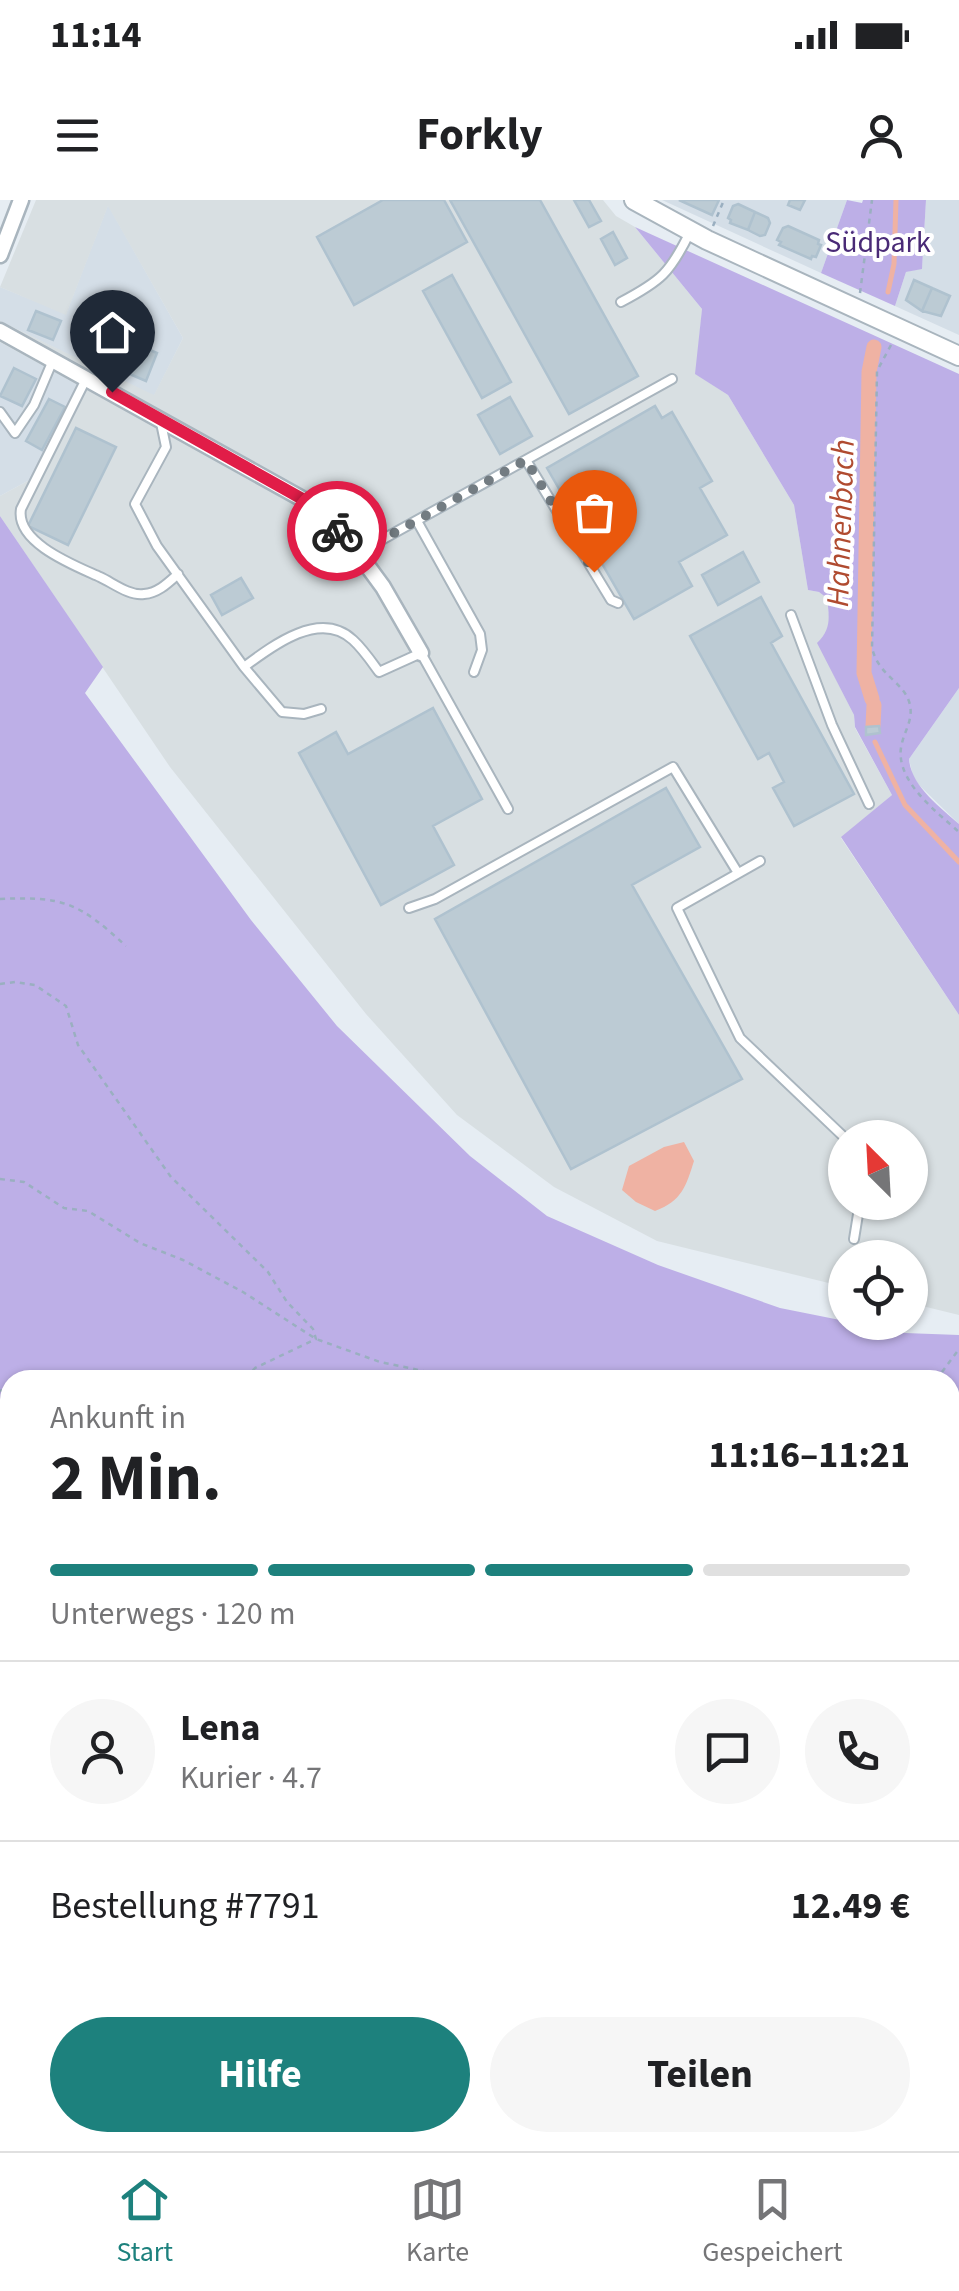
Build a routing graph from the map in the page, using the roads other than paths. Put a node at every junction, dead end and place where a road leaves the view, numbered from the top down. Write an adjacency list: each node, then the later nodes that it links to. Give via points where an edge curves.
1 (21, 200): 4 (street)
2 (634, 200): 3 (street)
3 (698, 236): 5 (lane, via 664,277); 7 (street)
4 (0, 255)
5 (621, 302)
6 (0, 331): 8 (street)
7 (959, 356)
8 (53, 360): 9 (street); 11 (lane, via 16,433)
9 (87, 378): 12 (street); 16 (lane, via 20,509 22,522 60,560 134,594 155,592)
10 (672, 379): 13 (lane)
11 (0, 412)
12 (161, 419): 15 (street, via 306,501); 16 (lane, via 166,448 135,504)
13 (526, 460): 14 (lane); 17 (lane)
14 (416, 521): 15 (lane); 21 (lane, via 480,634)
15 (358, 553): 19 (street)
16 (178, 574): 20 (lane)
17 (618, 604)
18 (791, 616): 23 (lane)
19 (420, 653): 20 (lane, via 380,672 352,638 312,629); 24 (lane)
20 (244, 666): 22 (lane, via 282,712)
21 (474, 672)
22 (321, 709)
23 (869, 804)
24 (508, 809)
25 (760, 861): 26 (lane)
26 (738, 873): 27 (lane, via 673,767); 28 (lane, via 676,908 740,1038)
27 (409, 908)
28 (828, 1121)
29 (857, 1220): 30 (lane)
30 (854, 1239)

